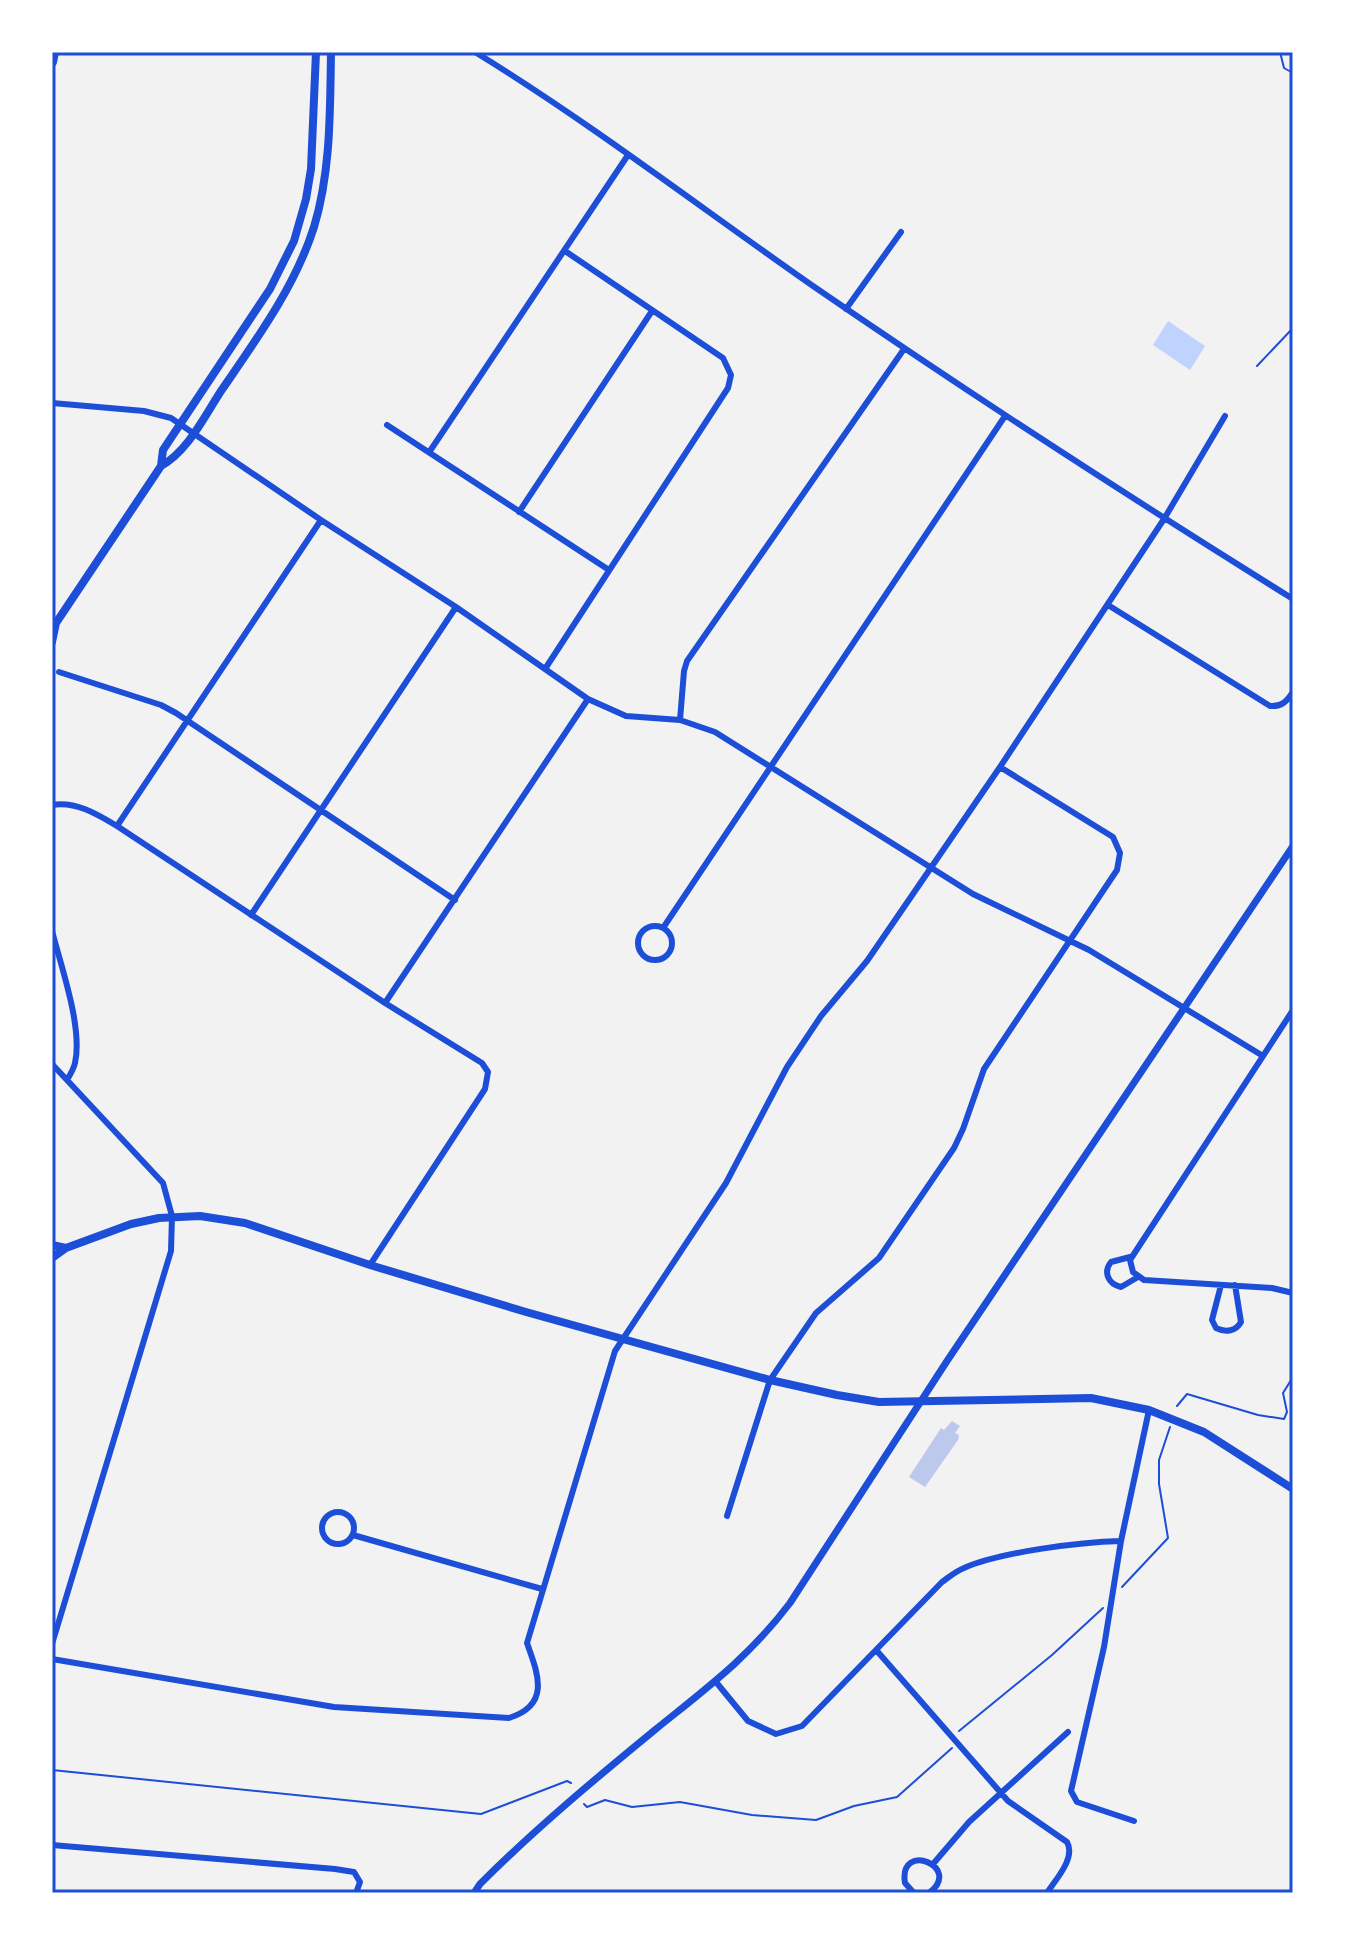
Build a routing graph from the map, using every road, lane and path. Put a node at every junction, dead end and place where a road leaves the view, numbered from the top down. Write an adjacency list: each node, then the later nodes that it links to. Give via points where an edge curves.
1 (54, 52): 6 (highway)
2 (316, 52): 19 (main road, via 311,169 294,241 270,289)
3 (331, 52): 21 (main road, via 325,170 309,240 282,297)
4 (475, 52): 8 (street)
5 (1280, 52): 7 (path, via 1284,68)
6 (52, 62)
7 (1293, 73)
8 (628, 155): 10 (street); 11 (street)
9 (901, 232): 11 (street)
10 (565, 251): 12 (street); 22 (street)
11 (846, 309): 14 (street)
12 (652, 311): 24 (street); 27 (street, via 723,358 731,375 700,433)
13 (1293, 328): 15 (path)
14 (904, 349): 17 (street); 37 (street, via 687,661)
15 (1257, 366)
16 (52, 403): 19 (street, via 144,411)
17 (1005, 416): 25 (street); 40 (street)
18 (1225, 416): 25 (street)
19 (181, 423): 21 (street); 23 (main road, via 163,450)
20 (387, 425): 22 (street)
21 (194, 432): 23 (main road, via 175,458); 26 (street)
22 (430, 451): 24 (street)
23 (161, 466): 31 (main road)
24 (519, 512): 27 (street)
25 (1164, 519): 28 (street); 29 (street)
26 (321, 520): 30 (street); 38 (street)
27 (609, 570): 33 (street)
28 (1293, 599)
29 (1108, 605): 35 (street, via 1270,706 1278,707); 39 (street)
30 (456, 607): 33 (street); 42 (street)
31 (54, 624): 32 (main road)
32 (52, 642)
33 (545, 669): 36 (street)
34 (59, 672): 38 (street, via 161,705)
35 (1293, 692)
36 (588, 699): 37 (street, via 626,716); 46 (street)
37 (680, 720): 40 (street, via 715,732)
38 (186, 721): 42 (street); 43 (street)
39 (1000, 767): 45 (street); 50 (street, via 1106,832 1118,845 1117,870)
40 (769, 768): 45 (street); 48 (street)
41 (52, 805): 43 (street, via 74,805)
42 (322, 810): 46 (street); 47 (street)
43 (117, 826): 47 (street)
44 (1293, 846): 52 (street)
45 (930, 868): 50 (street, via 997,907); 67 (street, via 787,1067 726,1183)
46 (455, 900): 51 (street)
47 (251, 915): 51 (street)
48 (663, 928): 48 (street, via 671,937 670,951 661,959 646,957 639,948 642,932)
49 (52, 931): 56 (street, via 75,1034 75,1063)
50 (1070, 940): 52 (street); 69 (street, via 984,1069 954,1148 879,1258 816,1313)
51 (385, 1003): 62 (street, via 482,1063 488,1072 485,1089)
52 (1184, 1009): 54 (street); 70 (street)
53 (1293, 1010): 54 (street)
54 (1263, 1056): 60 (street)
55 (52, 1064): 56 (street)
56 (67, 1080): 57 (street, via 163,1183)
57 (172, 1216): 59 (main road, via 131,1224); 62 (main road, via 245,1223); 81 (street, via 171,1251)
58 (52, 1245): 59 (main road)
59 (66, 1248): 61 (main road)
60 (1130, 1257): 63 (street); 63 (street, via 1111,1262 1108,1279 1121,1287)
61 (52, 1258)
62 (370, 1265): 67 (main road)
63 (1138, 1277): 64 (street)
64 (1221, 1285): 65 (street); 65 (street, via 1212,1320 1226,1331 1241,1322)
65 (1235, 1285): 66 (street)
66 (1293, 1293)
67 (623, 1339): 69 (main road); 78 (street, via 612,1358)
68 (1293, 1377): 71 (path, via 1283,1393 1284,1419 1187,1394)
69 (770, 1380): 70 (main road, via 879,1402); 75 (street)
70 (923, 1399): 72 (main road, via 1091,1398); 84 (street, via 790,1603 763,1638)
71 (1177, 1406)
72 (1149, 1410): 74 (main road, via 1204,1432); 77 (street)
73 (1171, 1426): 79 (path, via 1159,1460 1168,1538)
74 (1293, 1489)
75 (727, 1516)
76 (353, 1535): 76 (street, via 354,1524 342,1512 323,1522 323,1534 331,1543 346,1543); 78 (street)
77 (1121, 1541): 82 (street, via 985,1560 960,1569); 92 (street, via 1104,1647 1071,1791 1077,1802)
78 (542, 1589): 83 (street, via 527,1643 538,1674 537,1695 525,1711 509,1718 334,1707)
79 (1119, 1591)
80 (1107, 1605): 85 (path)
81 (52, 1644)
82 (877, 1651): 84 (street, via 802,1726 776,1734 748,1721); 90 (street)
83 (52, 1659)
84 (716, 1682): 96 (street, via 532,1832)
85 (957, 1732)
86 (1068, 1732): 90 (street)
87 (953, 1747): 91 (path, via 897,1797 816,1820 680,1802)
88 (52, 1770): 89 (path, via 481,1814)
89 (571, 1783)
90 (1001, 1794): 94 (street); 99 (street, via 1071,1848)
91 (584, 1804)
92 (1134, 1821)
93 (52, 1845): 95 (street, via 354,1872 360,1882)
94 (933, 1864): 97 (street, via 918,1860 908,1866 905,1883); 98 (street, via 939,1875)
95 (356, 1893)
96 (474, 1893)
97 (914, 1893)
98 (929, 1893)
99 (1047, 1893)

